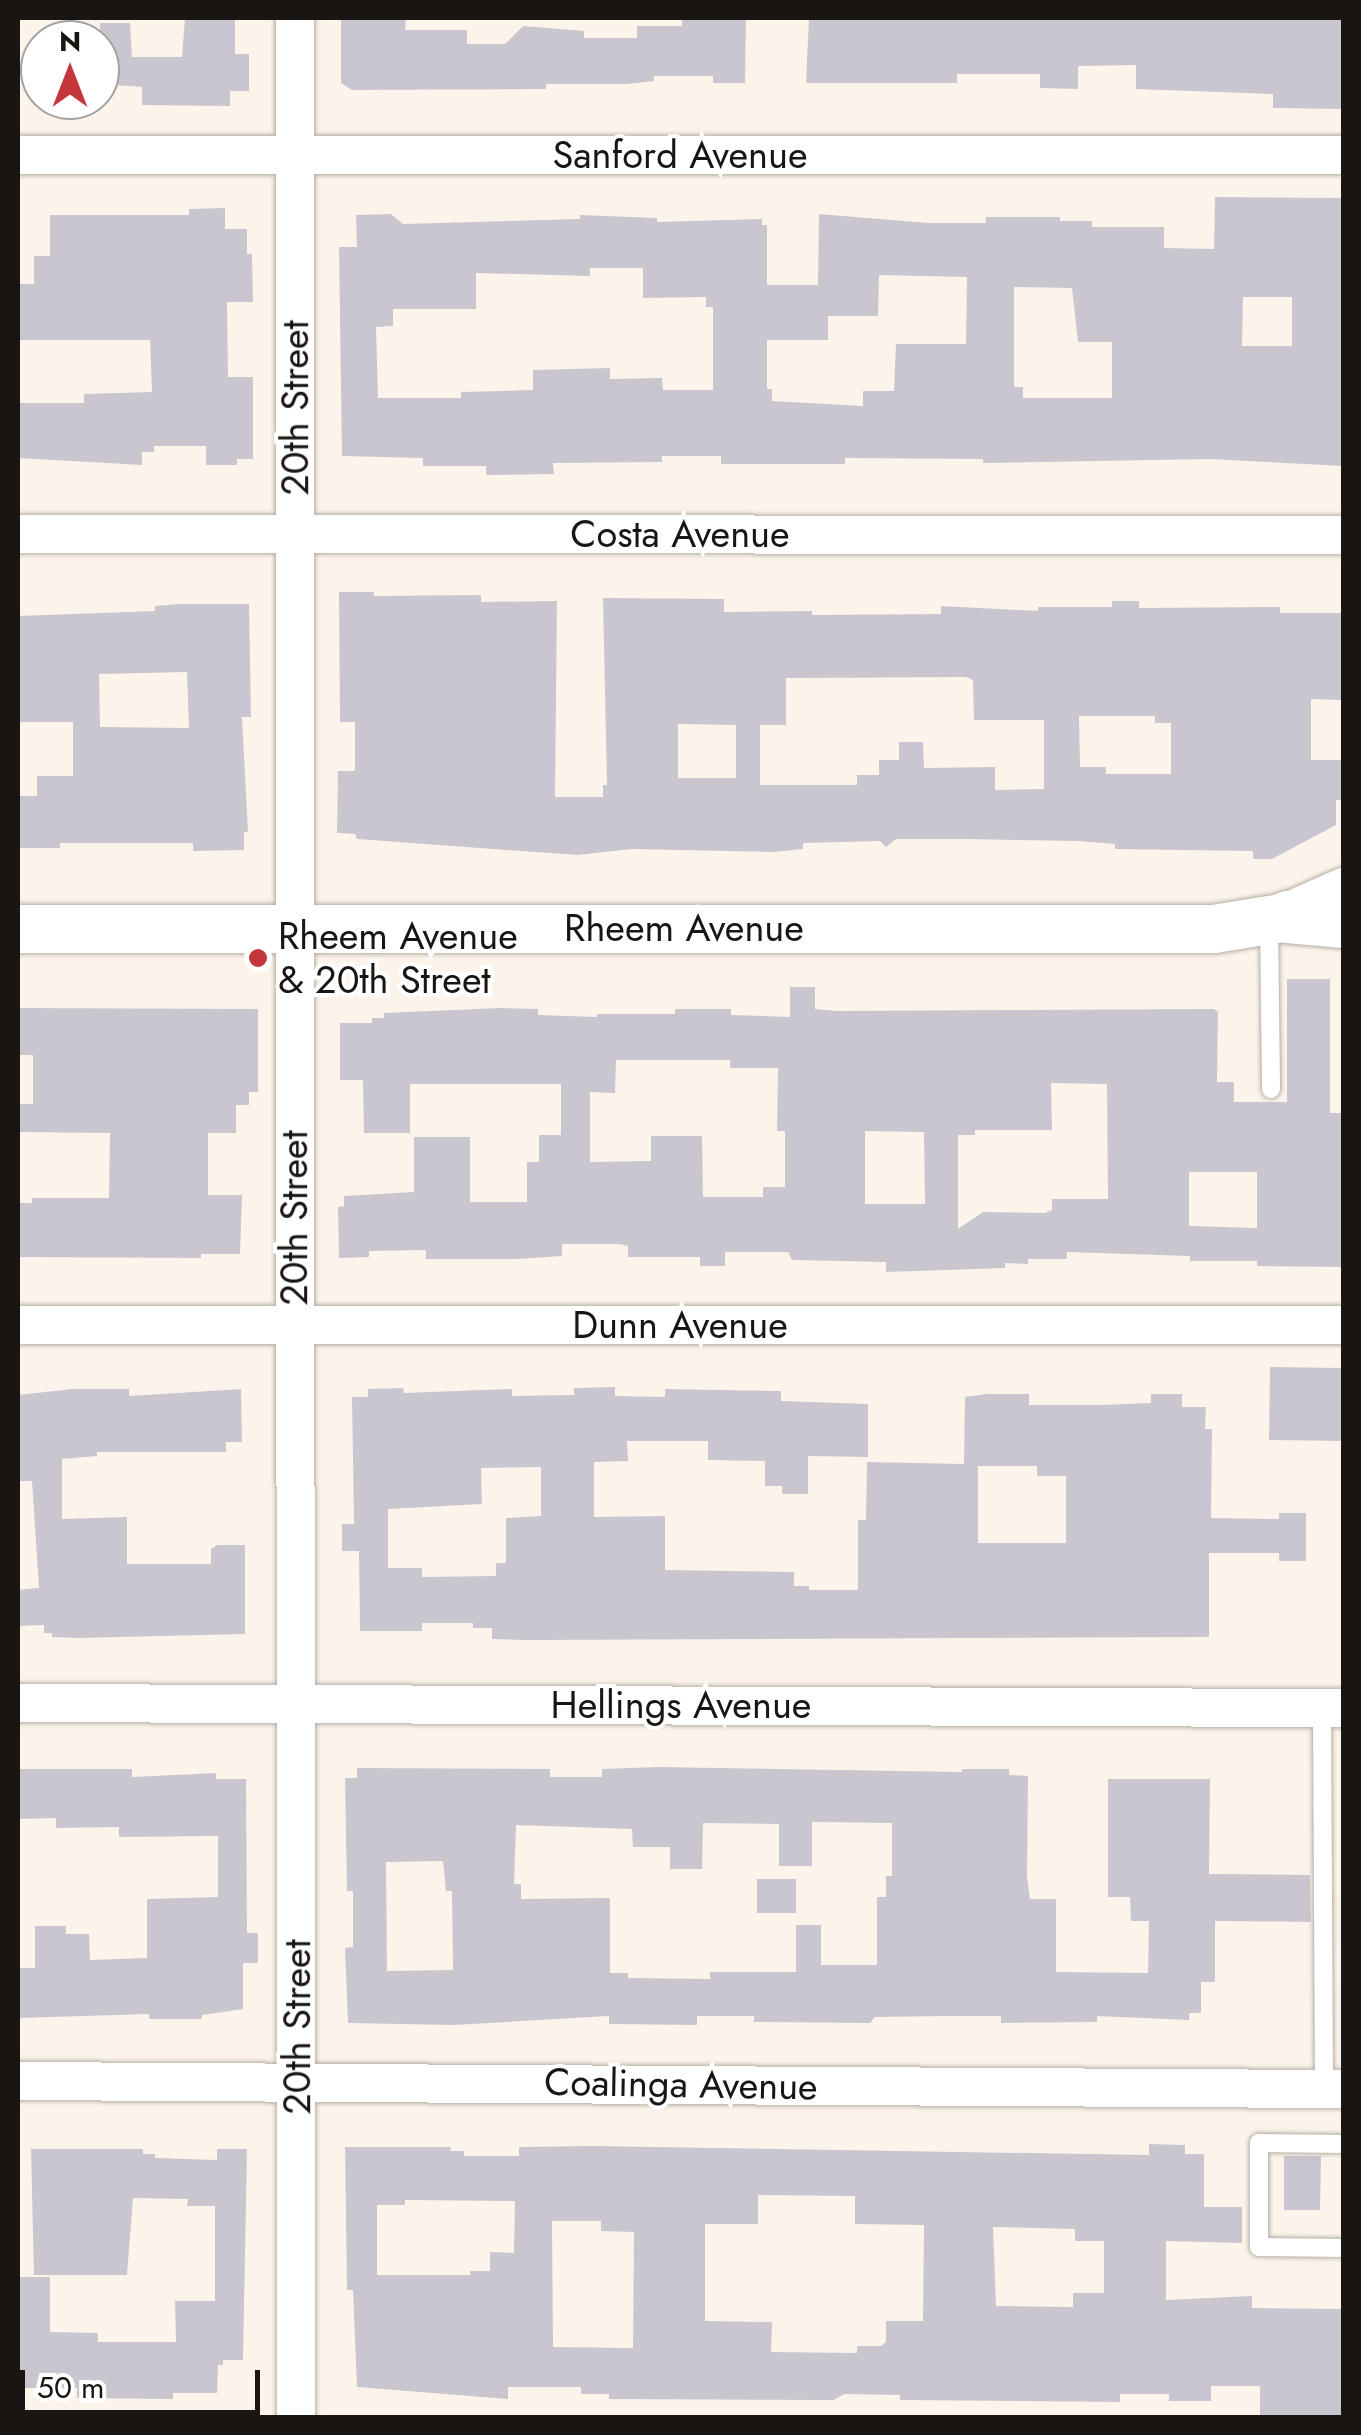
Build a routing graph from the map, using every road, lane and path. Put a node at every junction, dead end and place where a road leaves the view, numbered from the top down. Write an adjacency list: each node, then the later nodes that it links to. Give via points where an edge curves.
1 (295, 18): 3 (street, 20th Street)
2 (18, 155): 3 (street, Sanford Avenue)
3 (296, 155): 4 (street, Sanford Avenue); 7 (street, 20th Street)
4 (1344, 155)
5 (18, 534): 7 (street, Costa Avenue)
6 (1344, 534): 7 (street, Costa Avenue)
7 (294, 536): 12 (street, 20th Street)
8 (1344, 892): 9 (street, Rheem Avenue)
9 (1278, 920): 10 (main road); 12 (street, Rheem Avenue, via 1214,929); 13 (lane)
10 (1344, 922)
11 (18, 928): 12 (street, Rheem Avenue)
12 (294, 928): 15 (street, 20th Street)
13 (1270, 1090)
14 (18, 1325): 15 (street, Dunn Avenue)
15 (294, 1325): 16 (street, Dunn Avenue); 18 (street, 20th Street)
16 (1344, 1325)
17 (18, 1704): 18 (street, Hellings Avenue)
18 (295, 1704): 19 (street, Hellings Avenue); 20 (street, 20th Street)
19 (1333, 1708): 22 (lane)
20 (297, 2080): 21 (street, Coalinga Avenue); 22 (street, Coalinga Avenue); 25 (street, 20th Street)
21 (18, 2081)
22 (1334, 2089)
23 (1344, 2144): 24 (lane, via 1259,2143 1259,2248)
24 (1344, 2248)
25 (296, 2418)

